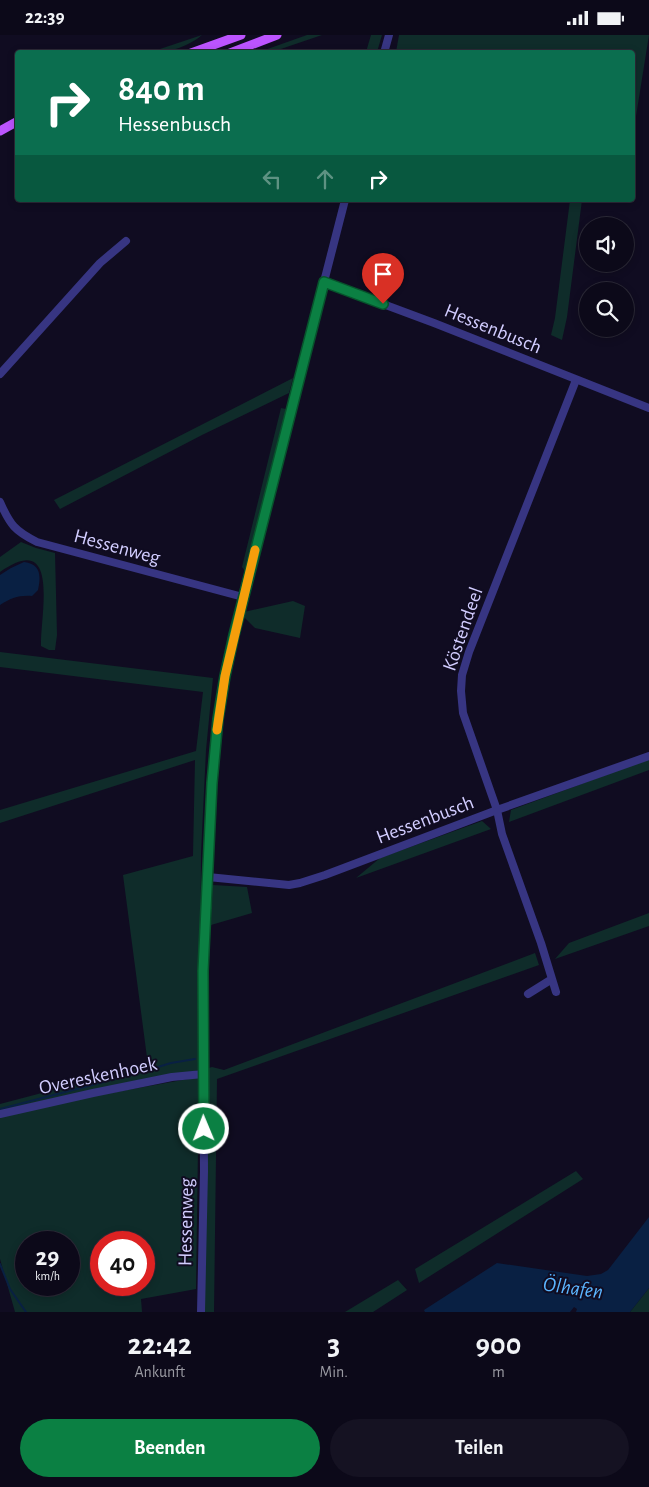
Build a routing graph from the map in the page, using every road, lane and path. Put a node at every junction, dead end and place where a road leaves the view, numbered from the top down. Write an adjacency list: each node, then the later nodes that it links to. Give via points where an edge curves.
1 (241, 35): 4 (main road)
2 (277, 35): 5 (main road)
3 (389, 35): 6 (street)
4 (199, 50)
5 (239, 50)
6 (385, 50)
7 (15, 123): 8 (main road)
8 (0, 131)
9 (344, 202): 11 (street, Hessenweg)
10 (126, 241): 12 (street, via 100,263)
11 (324, 282): 13 (street, Hessenbusch); 16 (street, Hessenweg)
12 (0, 374)
13 (576, 380): 14 (street, Hessenbusch); 18 (street, Köstendeel, via 462,675 463,713)
14 (649, 408)
15 (0, 502): 16 (street, Hessenweg, via 15,529 38,542)
16 (243, 597): 19 (street, Hessenweg, via 218,719)
17 (649, 756): 18 (street, Hessenbusch)
18 (497, 811): 19 (street, Hessenbusch, via 300,883 289,885); 20 (street, Köstendeel)
19 (208, 877): 23 (street, Hessenweg, via 203,971)
20 (552, 979): 21 (street, Köstendeel); 22 (street)
21 (556, 992)
22 (528, 994)
23 (203, 1074): 24 (street, Overeskenhoek, via 172,1077); 25 (street, Hessenweg)
24 (0, 1114)
25 (201, 1312)

